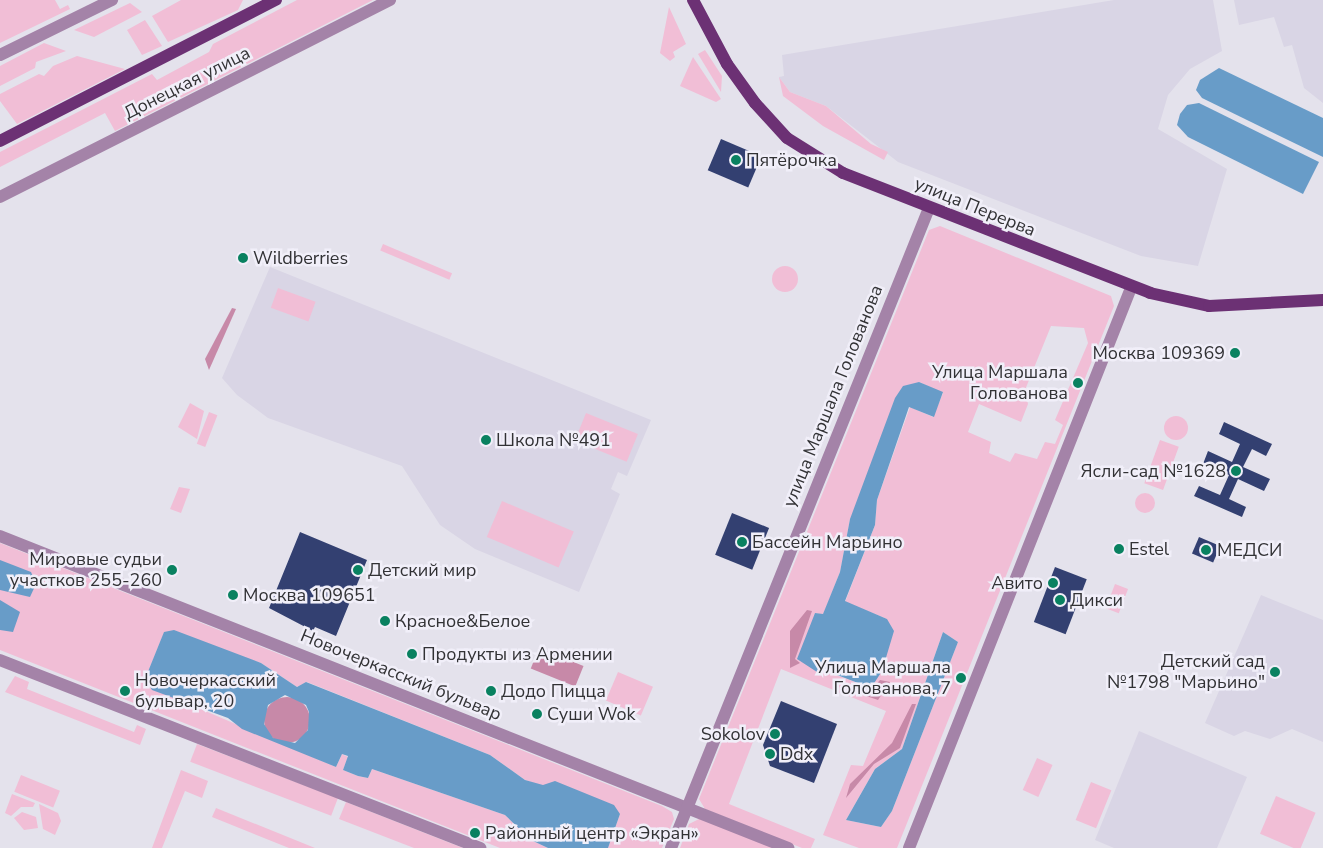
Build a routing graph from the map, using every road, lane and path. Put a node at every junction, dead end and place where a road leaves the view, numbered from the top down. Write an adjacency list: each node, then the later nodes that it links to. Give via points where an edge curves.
1 (112, 0): 5 (street)
2 (276, 0): 6 (main road, Донецкая улица)
3 (390, 0): 7 (street, Донецкая улица)
4 (693, 0): 8 (main road, улица Перерва, via 736,79 787,138 843,173)
5 (0, 55)
6 (0, 141)
7 (0, 197)
8 (929, 208): 9 (main road, улица Перерва); 13 (street, улица Маршала Голованова)
9 (1131, 288): 10 (main road, улица Перерва, via 1209,306); 17 (street)
10 (1323, 300)
11 (0, 536): 13 (street, Новочеркасский бульвар)
12 (0, 660): 14 (street)
13 (687, 809): 15 (street, улица Маршала Голованова); 16 (street, Новочеркасский бульвар)
14 (480, 848)
15 (671, 848)
16 (788, 848)
17 (909, 848)

